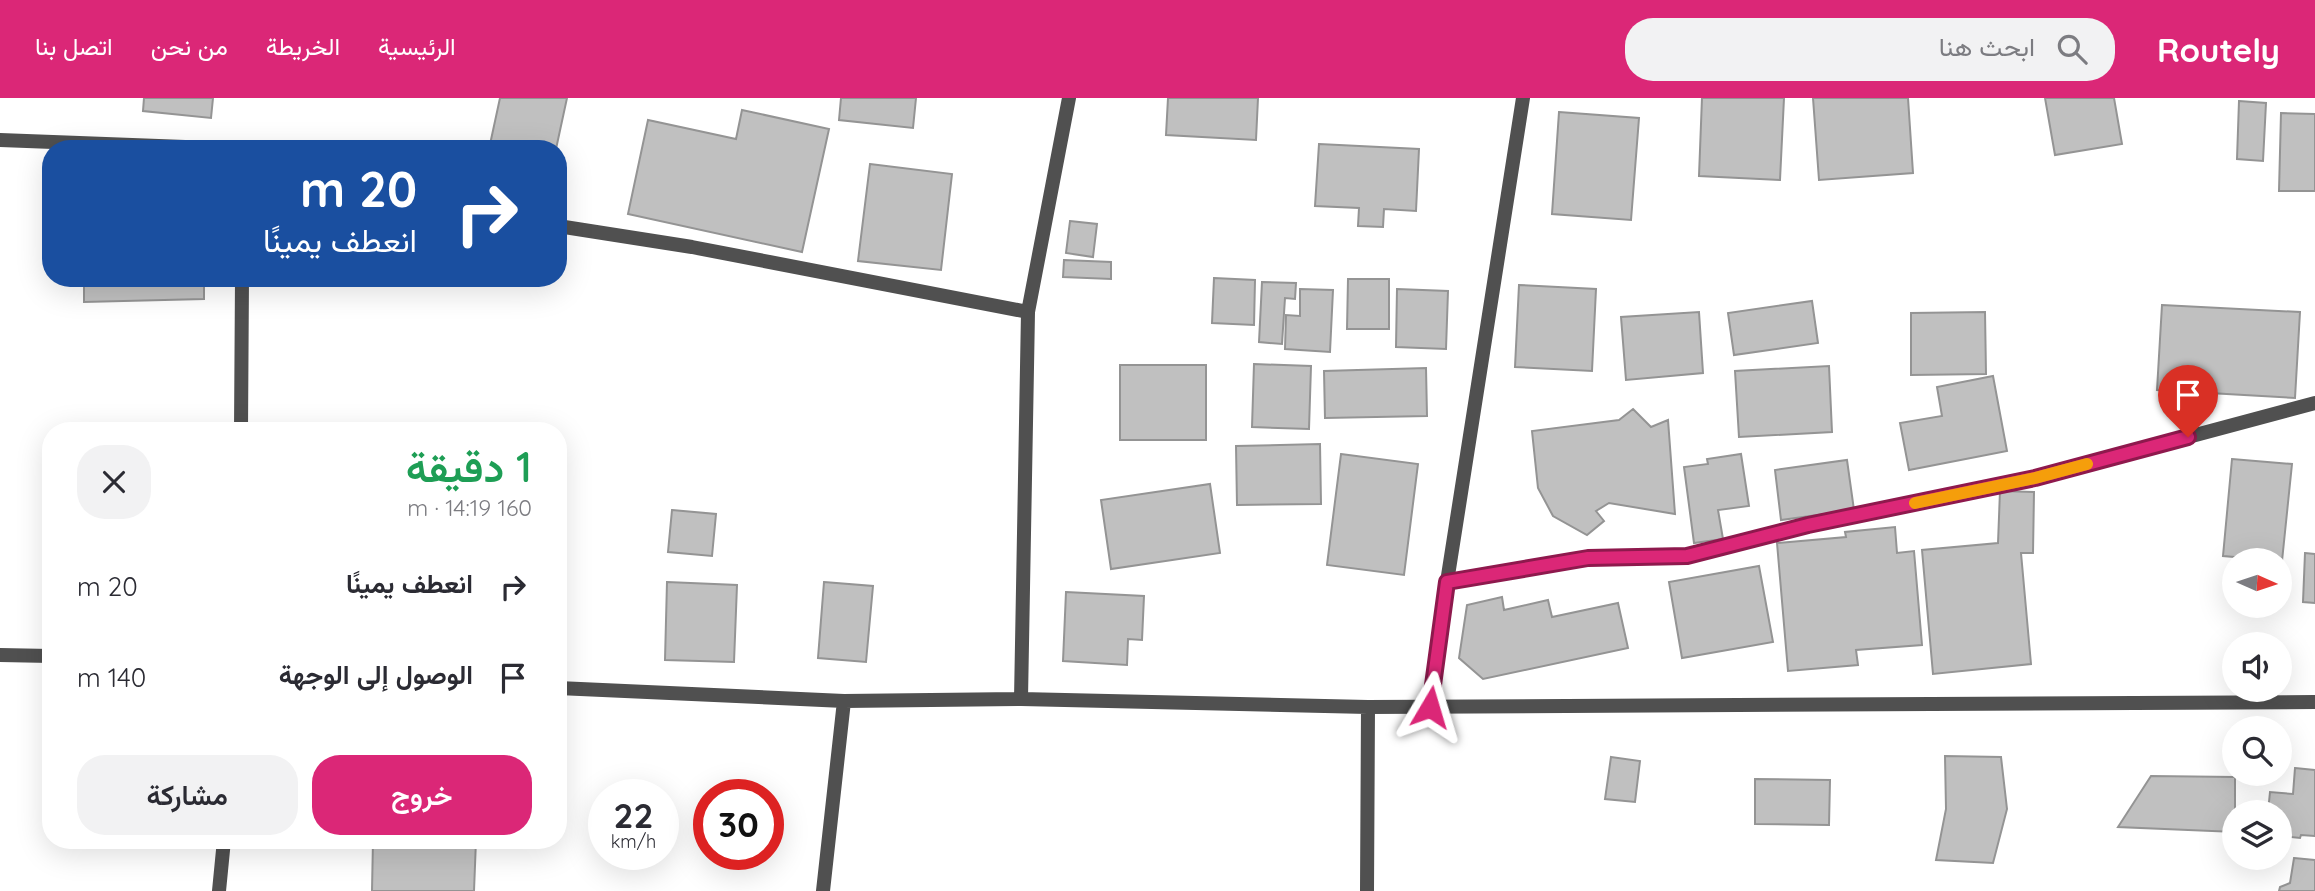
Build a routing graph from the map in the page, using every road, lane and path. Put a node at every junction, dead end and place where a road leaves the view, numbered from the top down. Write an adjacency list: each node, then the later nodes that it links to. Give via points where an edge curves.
1 (1069, 98): 7 (street)
2 (1523, 98): 10 (street)
3 (0, 140): 4 (street)
4 (42, 142)
5 (567, 227): 7 (street)
6 (242, 287): 9 (street)
7 (1028, 312): 14 (street)
8 (2315, 403): 10 (street, via 2035,478 1808,525 1687,556 1588,558)
9 (241, 422)
10 (1447, 582): 18 (street)
11 (0, 654): 12 (street)
12 (42, 655)
13 (567, 688): 15 (street)
14 (1021, 699): 15 (street); 17 (street)
15 (844, 701): 21 (street)
16 (2315, 702): 18 (street)
17 (1368, 707): 18 (street); 22 (street)
18 (1430, 707)
19 (223, 849): 20 (street)
20 (219, 891)
21 (823, 891)
22 (1367, 891)

